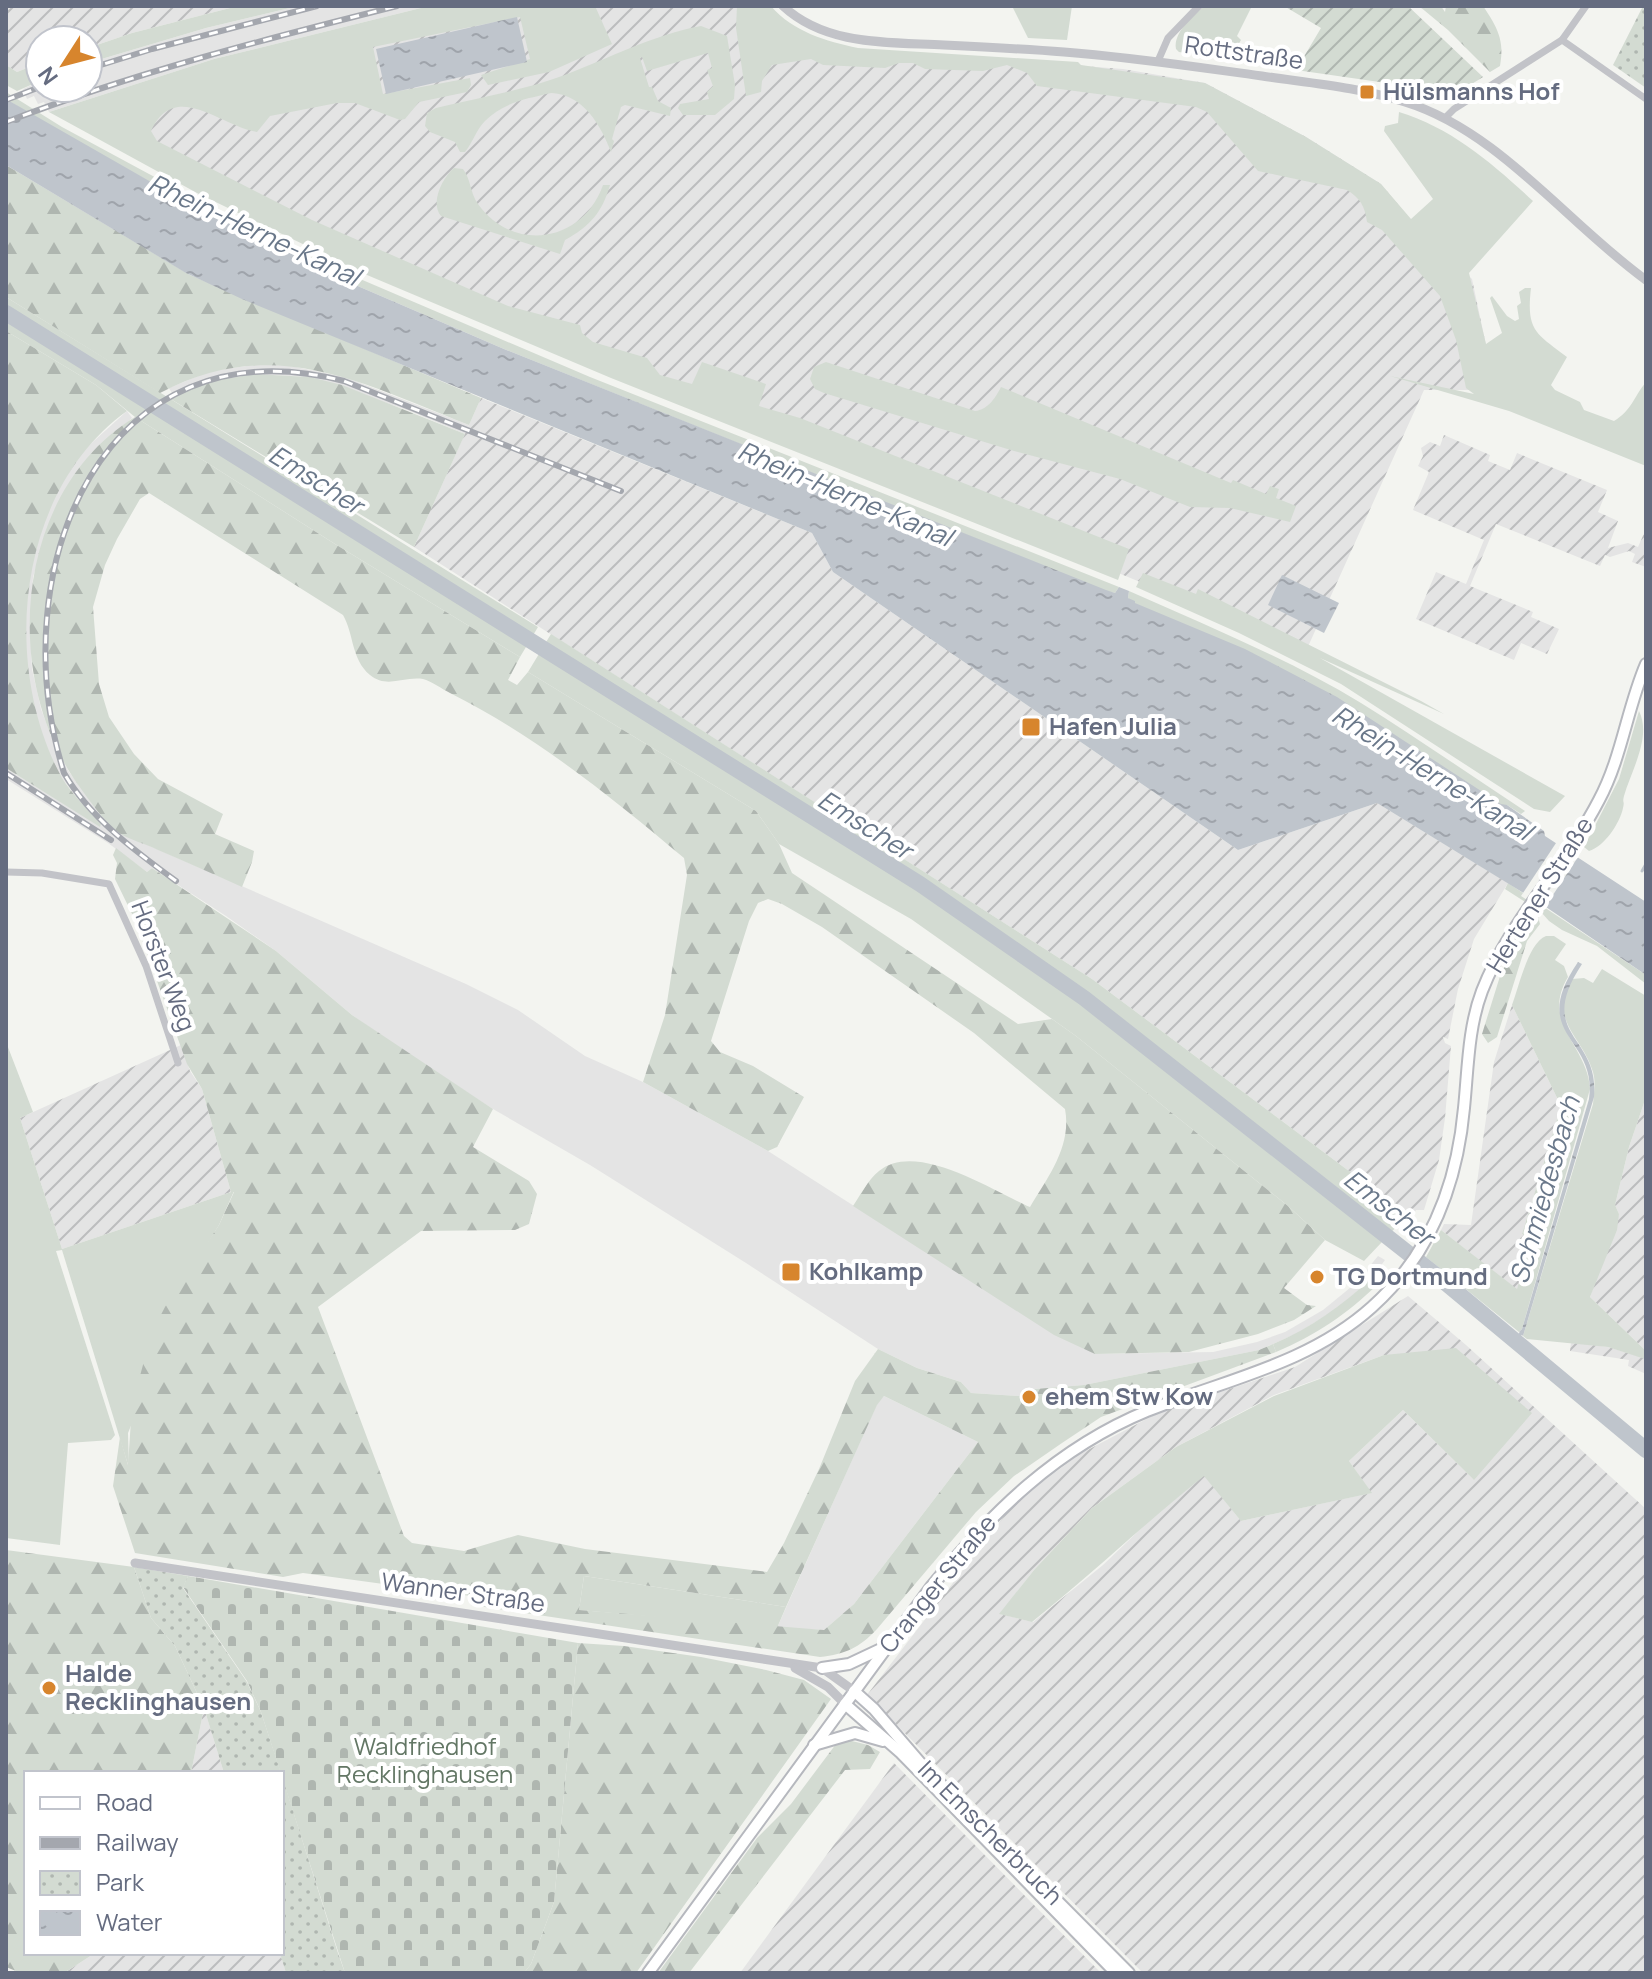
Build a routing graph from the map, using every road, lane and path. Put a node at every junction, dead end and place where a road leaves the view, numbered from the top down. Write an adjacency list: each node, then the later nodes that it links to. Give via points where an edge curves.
1 (783, 6): 5 (street, Rottstraße, via 815,27 860,40)
2 (1199, 6): 5 (street, via 1168,38)
3 (1586, 6): 4 (street)
4 (1562, 40): 6 (street); 7 (street)
5 (1158, 61): 7 (street, Rottstraße, via 1367,92)
6 (1646, 99)
7 (1445, 118): 8 (street, Rottstraße, via 1496,153)
8 (1646, 280)
9 (1646, 664): 12 (main road, Hertener Straße, via 1607,783 1501,950 1476,1009 1456,1164)
10 (6, 872): 11 (street, Horster Weg, via 109,884 146,966)
11 (178, 1063)
12 (1435, 1225): 14 (main road, Cranger Straße, via 1403,1275 1372,1307 1323,1343 1144,1413 1045,1470 970,1538)
13 (135, 1563): 15 (street, Wanner Straße)
14 (885, 1647): 16 (main road, via 849,1664); 17 (main road, Cranger Straße)
15 (785, 1663): 16 (street, Wanner Straße); 18 (street, Wanner Straße, via 828,1687)
16 (822, 1668): 17 (street, Wanner Straße)
17 (854, 1691): 18 (main road, Cranger Straße); 19 (main road, Im Emscherbruch)
18 (845, 1704): 19 (main road, Im Emscherbruch); 20 (main road, Cranger Straße)
19 (892, 1739): 20 (main road, via 855,1733); 21 (main road, Im Emscherbruch)
20 (814, 1745): 22 (main road, Cranger Straße)
21 (903, 1750): 23 (main road, Im Emscherbruch); 24 (main road, Im Emscherbruch)
22 (648, 1973)
23 (1116, 1973)
24 (1129, 1973)

